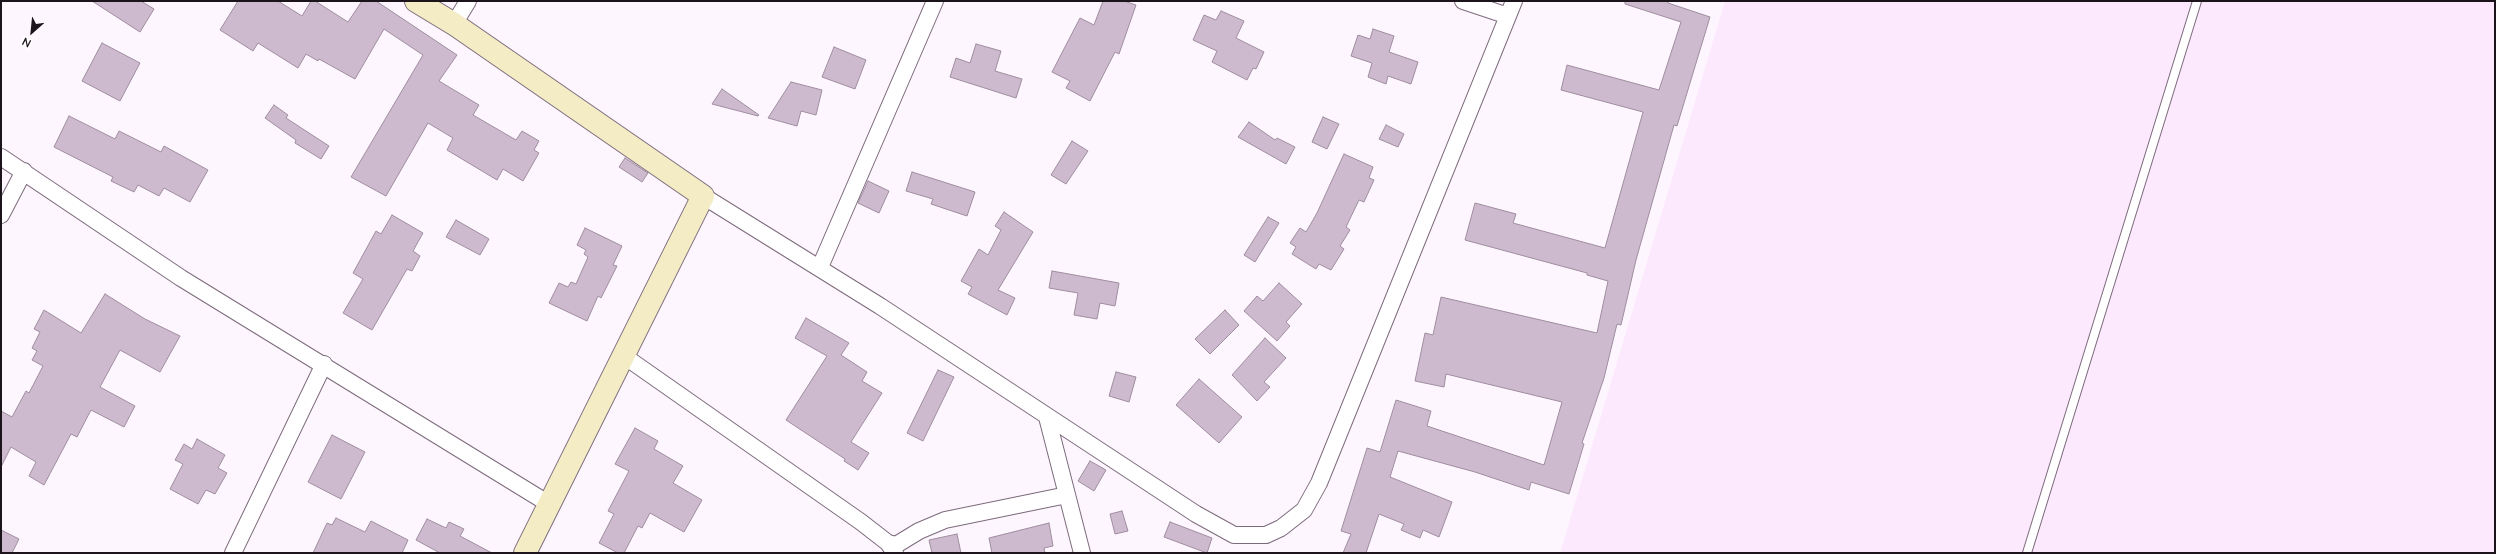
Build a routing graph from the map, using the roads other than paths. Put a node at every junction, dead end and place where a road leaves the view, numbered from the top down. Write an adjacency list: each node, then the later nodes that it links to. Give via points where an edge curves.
1 (416, 1): 8 (street)
2 (468, 1): 8 (street)
3 (935, 1): 13 (street)
4 (1463, 1): 7 (street)
5 (1514, 1): 7 (street)
6 (2197, 1): 23 (lane)
7 (1508, 16): 16 (street, via 1322,476 1304,510 1281,528 1266,535 1234,535 1196,514)
8 (454, 24): 11 (street)
9 (1, 157): 10 (street)
10 (24, 171): 12 (street); 15 (street, via 181,278)
11 (704, 196): 13 (street); 14 (street)
12 (1, 215)
13 (820, 268): 16 (street)
14 (624, 356): 18 (street); 19 (street)
15 (324, 364): 18 (street); 20 (street)
16 (1047, 417): 17 (street)
17 (1067, 494): 19 (street, via 945,520 919,531); 22 (street)
18 (549, 504): 21 (street)
19 (891, 548)
20 (233, 553)
21 (525, 553)
22 (1082, 553)
23 (2027, 553)

